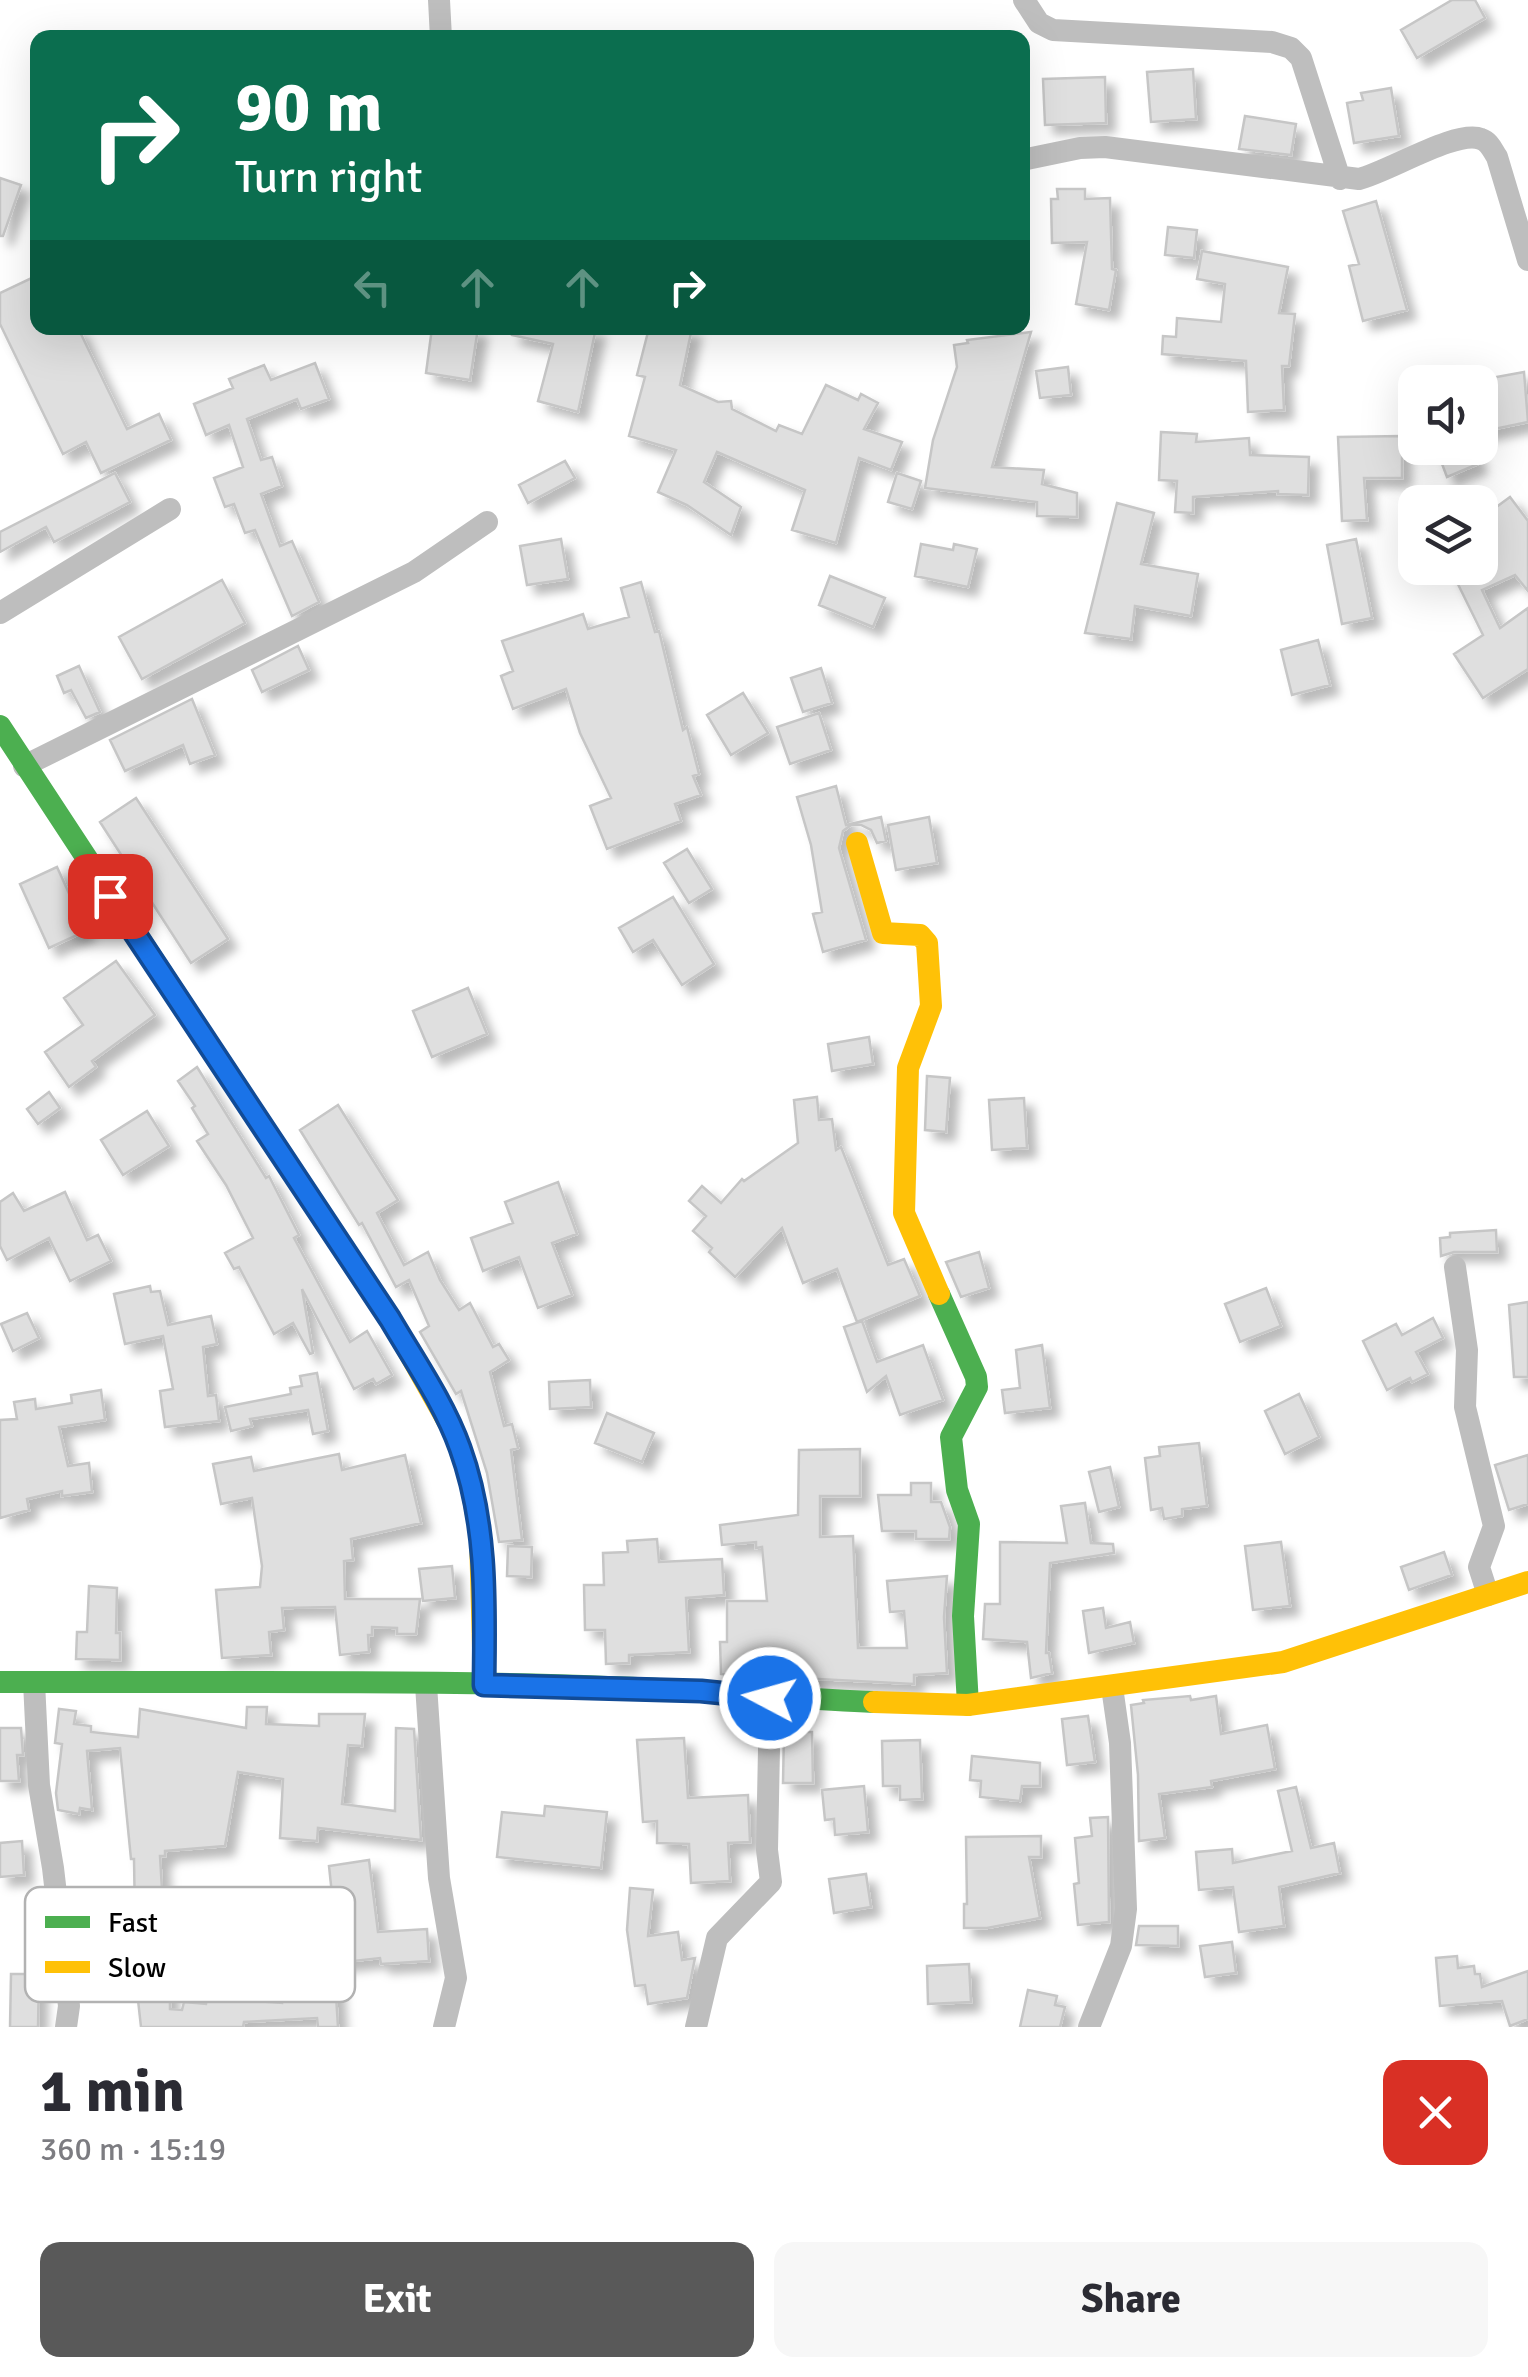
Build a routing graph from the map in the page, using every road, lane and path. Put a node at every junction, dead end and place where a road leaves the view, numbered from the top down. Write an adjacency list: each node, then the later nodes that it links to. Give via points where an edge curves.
1 (439, 0): 3 (street)
2 (1024, 0): 5 (street, via 1039,23 1053,30 1291,48)
3 (441, 30)
4 (1030, 158): 5 (street, via 1105,147)
5 (1340, 179): 6 (street, via 1377,175 1461,138 1478,137 1497,157)
6 (1528, 260)
7 (170, 510): 9 (street)
8 (487, 522): 11 (street, via 414,572)
9 (0, 613)
10 (0, 726): 11 (street)
11 (24, 766): 19 (street, via 432,1390 460,1447 485,1556)
12 (857, 843): 22 (street, via 883,933 920,935 927,944 931,1006 908,1068 904,1213 976,1377 951,1436 969,1524 963,1616)
13 (1455, 1267): 15 (street, via 1467,1350 1465,1407 1494,1526 1479,1566)
14 (1528, 1582): 15 (street)
15 (1488, 1595): 20 (street, via 1283,1662)
16 (0, 1682): 17 (street)
17 (34, 1682): 18 (street); 23 (street, via 39,1785)
18 (426, 1685): 19 (street); 26 (street, via 439,1878 456,1978)
19 (484, 1685): 21 (street)
20 (1112, 1687): 22 (street); 28 (street, via 1126,1910 1122,1946)
21 (770, 1698): 22 (street); 27 (street, via 771,1882 717,1938)
22 (968, 1704)
23 (55, 1887)
24 (69, 2002): 25 (street)
25 (66, 2027)
26 (444, 2027)
27 (696, 2027)
28 (1088, 2027)

